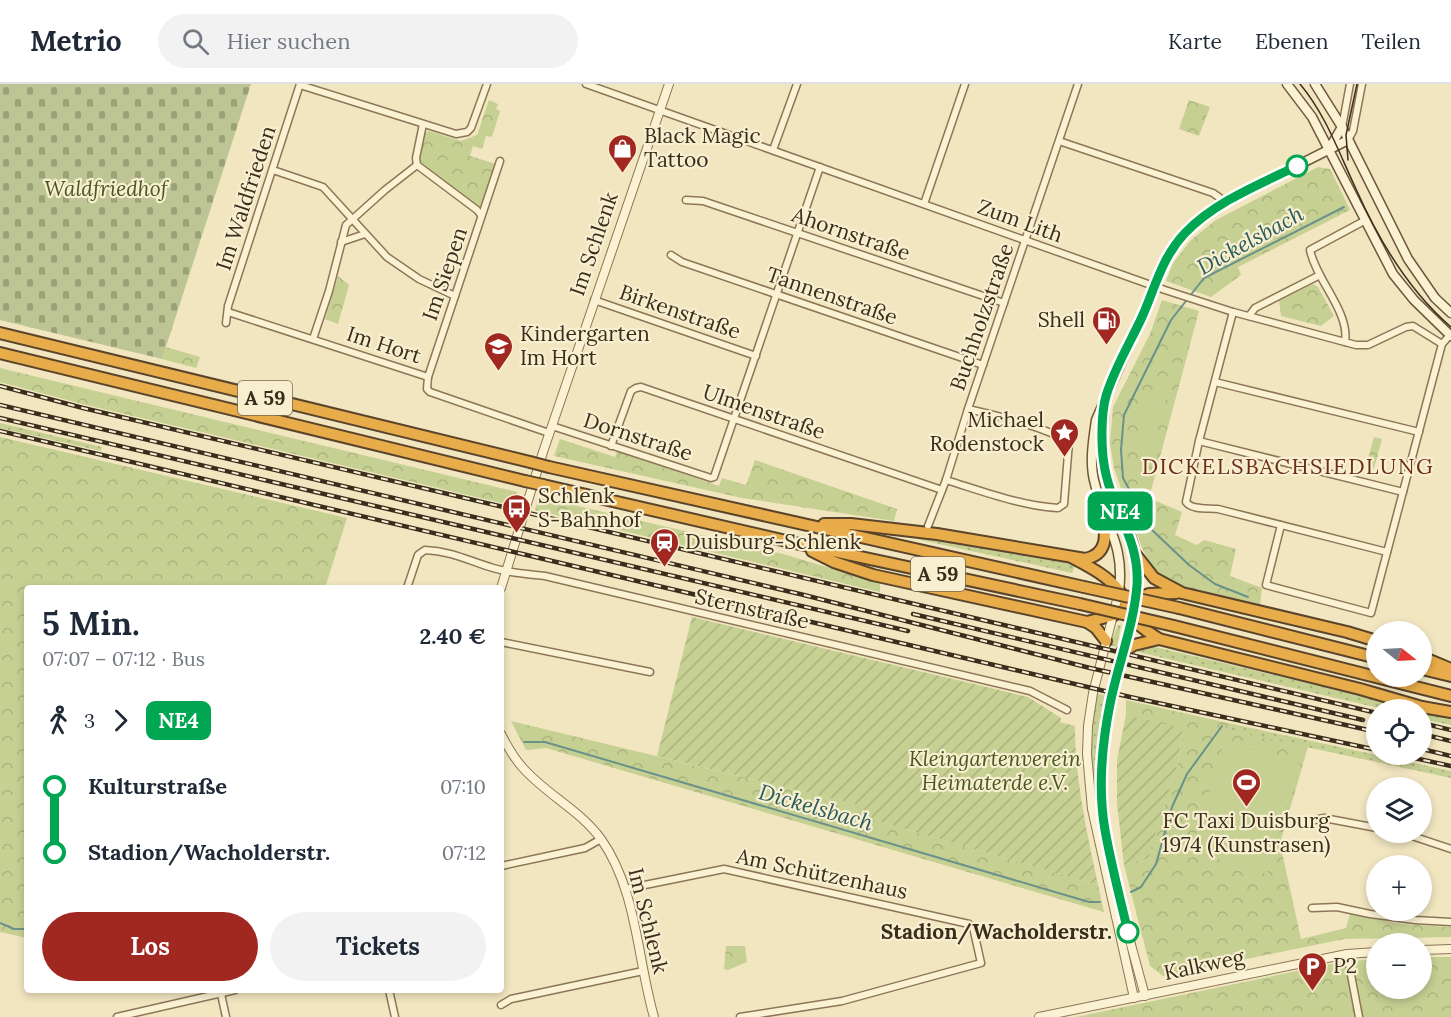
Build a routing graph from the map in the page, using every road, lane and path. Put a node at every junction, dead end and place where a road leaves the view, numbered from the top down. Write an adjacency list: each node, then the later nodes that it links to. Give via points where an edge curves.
1 (300, 84): 13 (street); 22 (street, Im Waldfrieden)
2 (487, 84): 13 (street, via 467,132 456,134)
3 (586, 84): 12 (street, Zum Lith)
4 (669, 84): 12 (street, Im Schlenk)
5 (797, 84): 17 (street)
6 (965, 84): 25 (street)
7 (1078, 84): 16 (street, Buchholzstraße)
8 (1287, 84): 18 (main road, via 1312,117)
9 (1315, 84): 14 (main road)
10 (1350, 84): 14 (street)
11 (1362, 84): 15 (street)
12 (660, 110): 17 (street, Zum Lith); 38 (street, Im Schlenk)
13 (423, 124): 20 (street)
14 (1342, 127): 15 (main road); 18 (main road)
15 (1348, 140): 18 (main road); 42 (main road, via 1408,259 1435,298)
16 (1059, 141): 24 (street, via 1213,193); 31 (street, Buchholzstraße)
17 (773, 150): 21 (street, Zum Lith)
18 (1328, 150): 24 (main road); 28 (main road)
19 (500, 161): 26 (street, Im Siepen)
20 (417, 165): 26 (street); 27 (street)
21 (820, 167): 25 (street, Zum Lith); 29 (street)
22 (273, 170): 27 (street, via 321,186); 40 (street, Im Waldfrieden)
23 (686, 200): 29 (street, Ahornstraße, via 703,201)
24 (1223, 203): 35 (main road, via 1184,234 1167,257)
25 (924, 204): 31 (street, Zum Lith)
26 (481, 215): 37 (street, Im Siepen)
27 (352, 220): 30 (street); 32 (street, via 346,225)
28 (1364, 221): 34 (street, via 1310,250); 46 (main road, via 1393,274)
29 (798, 233): 36 (street); 39 (street, Ahornstraße)
30 (365, 234): 32 (street); 37 (street, via 404,270)
31 (1026, 241): 35 (street, Zum Lith); 39 (street, Buchholzstraße)
32 (341, 242): 47 (street)
33 (671, 255): 36 (street, Tannenstraße)
34 (1320, 275): 43 (street, via 1255,308); 48 (street, via 1346,327)
35 (1154, 286): 41 (street, Zum Lith); 55 (main road)
36 (777, 294): 51 (street); 52 (street, Tannenstraße)
37 (455, 296): 53 (street, Im Siepen)
38 (594, 300): 51 (street, Birkenstraße); 58 (street, Im Schlenk)
39 (1004, 303): 52 (street, Buchholzstraße)
40 (228, 312): 44 (street, Im Waldfrieden); 47 (street, Im Hort)
41 (1233, 312): 43 (street, Zum Lith); 54 (street)
42 (1451, 313)
43 (1249, 316): 48 (street, Zum Lith)
44 (226, 322)
45 (0, 333): 66 (highway, A 59, bridge)
46 (1451, 336): 49 (street)
47 (313, 339): 53 (street, Im Hort)
48 (1345, 342): 49 (street, Zum Lith, via 1368,345 1413,326)
49 (1442, 344): 59 (street)
50 (0, 353): 69 (highway, A 59, bridge, via 543,486)
51 (756, 356): 57 (street)
52 (983, 365): 56 (street, Buchholzstraße)
53 (428, 377): 58 (street, Im Hort, via 430,392)
54 (1215, 382): 59 (street); 60 (street)
55 (1106, 397): 65 (main road, via 1096,420 1092,453 1094,483); 71 (main road, via 1104,464)
56 (968, 409): 62 (street, Buchholzstraße); 62 (street, via 1069,442 1063,505 1055,508 1033,504)
57 (734, 419): 61 (street, Ulmenstraße, via 636,388 631,392); 61 (street, Dornstraße, via 711,478); 63 (street, Ulmenstraße)
58 (550, 429): 61 (street, Dornstraße); 73 (street, Im Schlenk)
59 (1419, 432): 64 (street)
60 (1199, 441): 64 (street); 67 (street, via 1186,502 1192,508 1218,509)
61 (611, 446)
62 (946, 480): 63 (street, Buchholzstraße)
63 (942, 490): 68 (street, Buchholzstraße)
64 (1403, 492): 70 (street)
65 (1103, 510): 72 (highway, via 1104,546 1094,556); 76 (main road, via 1120,558)
66 (799, 524): 68 (highway, A 59); 87 (highway, A 59, bridge)
67 (1281, 525): 70 (street); 70 (street, via 1266,585 1371,613)
68 (932, 530): 72 (highway)
69 (795, 543): 81 (highway, via 873,575); 93 (highway, A 59, bridge, via 1080,604)
70 (1387, 552)
71 (1136, 555): 77 (highway, via 1154,578); 78 (main road)
72 (1073, 558): 76 (highway, via 1098,572)
73 (506, 572): 74 (street, Sternstraße, via 470,558 425,550 418,555); 75 (street, Im Schlenk); 94 (street, Sternstraße, via 545,576 1030,691)
74 (408, 585)
75 (502, 585)
76 (1119, 591): 78 (highway); 79 (street)
77 (1182, 593): 78 (highway, via 1155,593); 82 (highway)
78 (1131, 602): 79 (highway); 80 (highway)
79 (1114, 615): 81 (highway); 84 (street)
80 (1133, 618): 83 (highway); 86 (street)
81 (1087, 622): 84 (highway)
82 (1366, 638)
83 (1159, 639): 86 (highway); 95 (highway)
84 (1106, 640): 115 (street, via 1088,726 1088,781)
85 (504, 643): 91 (street)
86 (1122, 652): 114 (street, via 1104,749 1103,809)
87 (1366, 655)
88 (1432, 661): 89 (highway)
89 (1451, 669)
90 (1432, 671): 92 (highway)
91 (650, 672)
92 (1451, 676)
93 (1451, 696)
94 (1067, 710)
95 (1451, 712)
96 (504, 739): 99 (street, Im Schlenk, via 524,770 588,823)
97 (1300, 823): 98 (street, via 1324,818)
98 (1366, 826)
99 (601, 839): 102 (street, via 585,848); 103 (street, Im Schlenk)
100 (1432, 843): 101 (street)
101 (1451, 849)
102 (504, 865)
103 (625, 889): 110 (street, Im Schlenk); 122 (street, Am Schützenhaus, via 724,869 973,927 981,963 842,1001)
104 (1312, 908): 105 (street, via 1337,907 1404,919)
105 (1451, 922)
106 (1451, 949): 107 (street)
107 (1432, 950)
108 (1366, 953): 109 (street, Kalkweg)
109 (1347, 954): 114 (street, Kalkweg); 124 (street)
110 (643, 971): 116 (street, via 510,999); 121 (street, Im Schlenk)
111 (224, 993): 113 (street)
112 (390, 993): 120 (street)
113 (221, 994): 118 (street); 119 (street)
114 (1145, 996): 115 (street, Kalkweg)
115 (1134, 998): 117 (street, Kalkweg)
116 (501, 1005)
117 (1052, 1015): 123 (street, Kalkweg)
118 (117, 1017)
119 (226, 1017)
120 (395, 1017)
121 (654, 1017)
122 (740, 1017)
123 (1039, 1017)
124 (1359, 1017)

